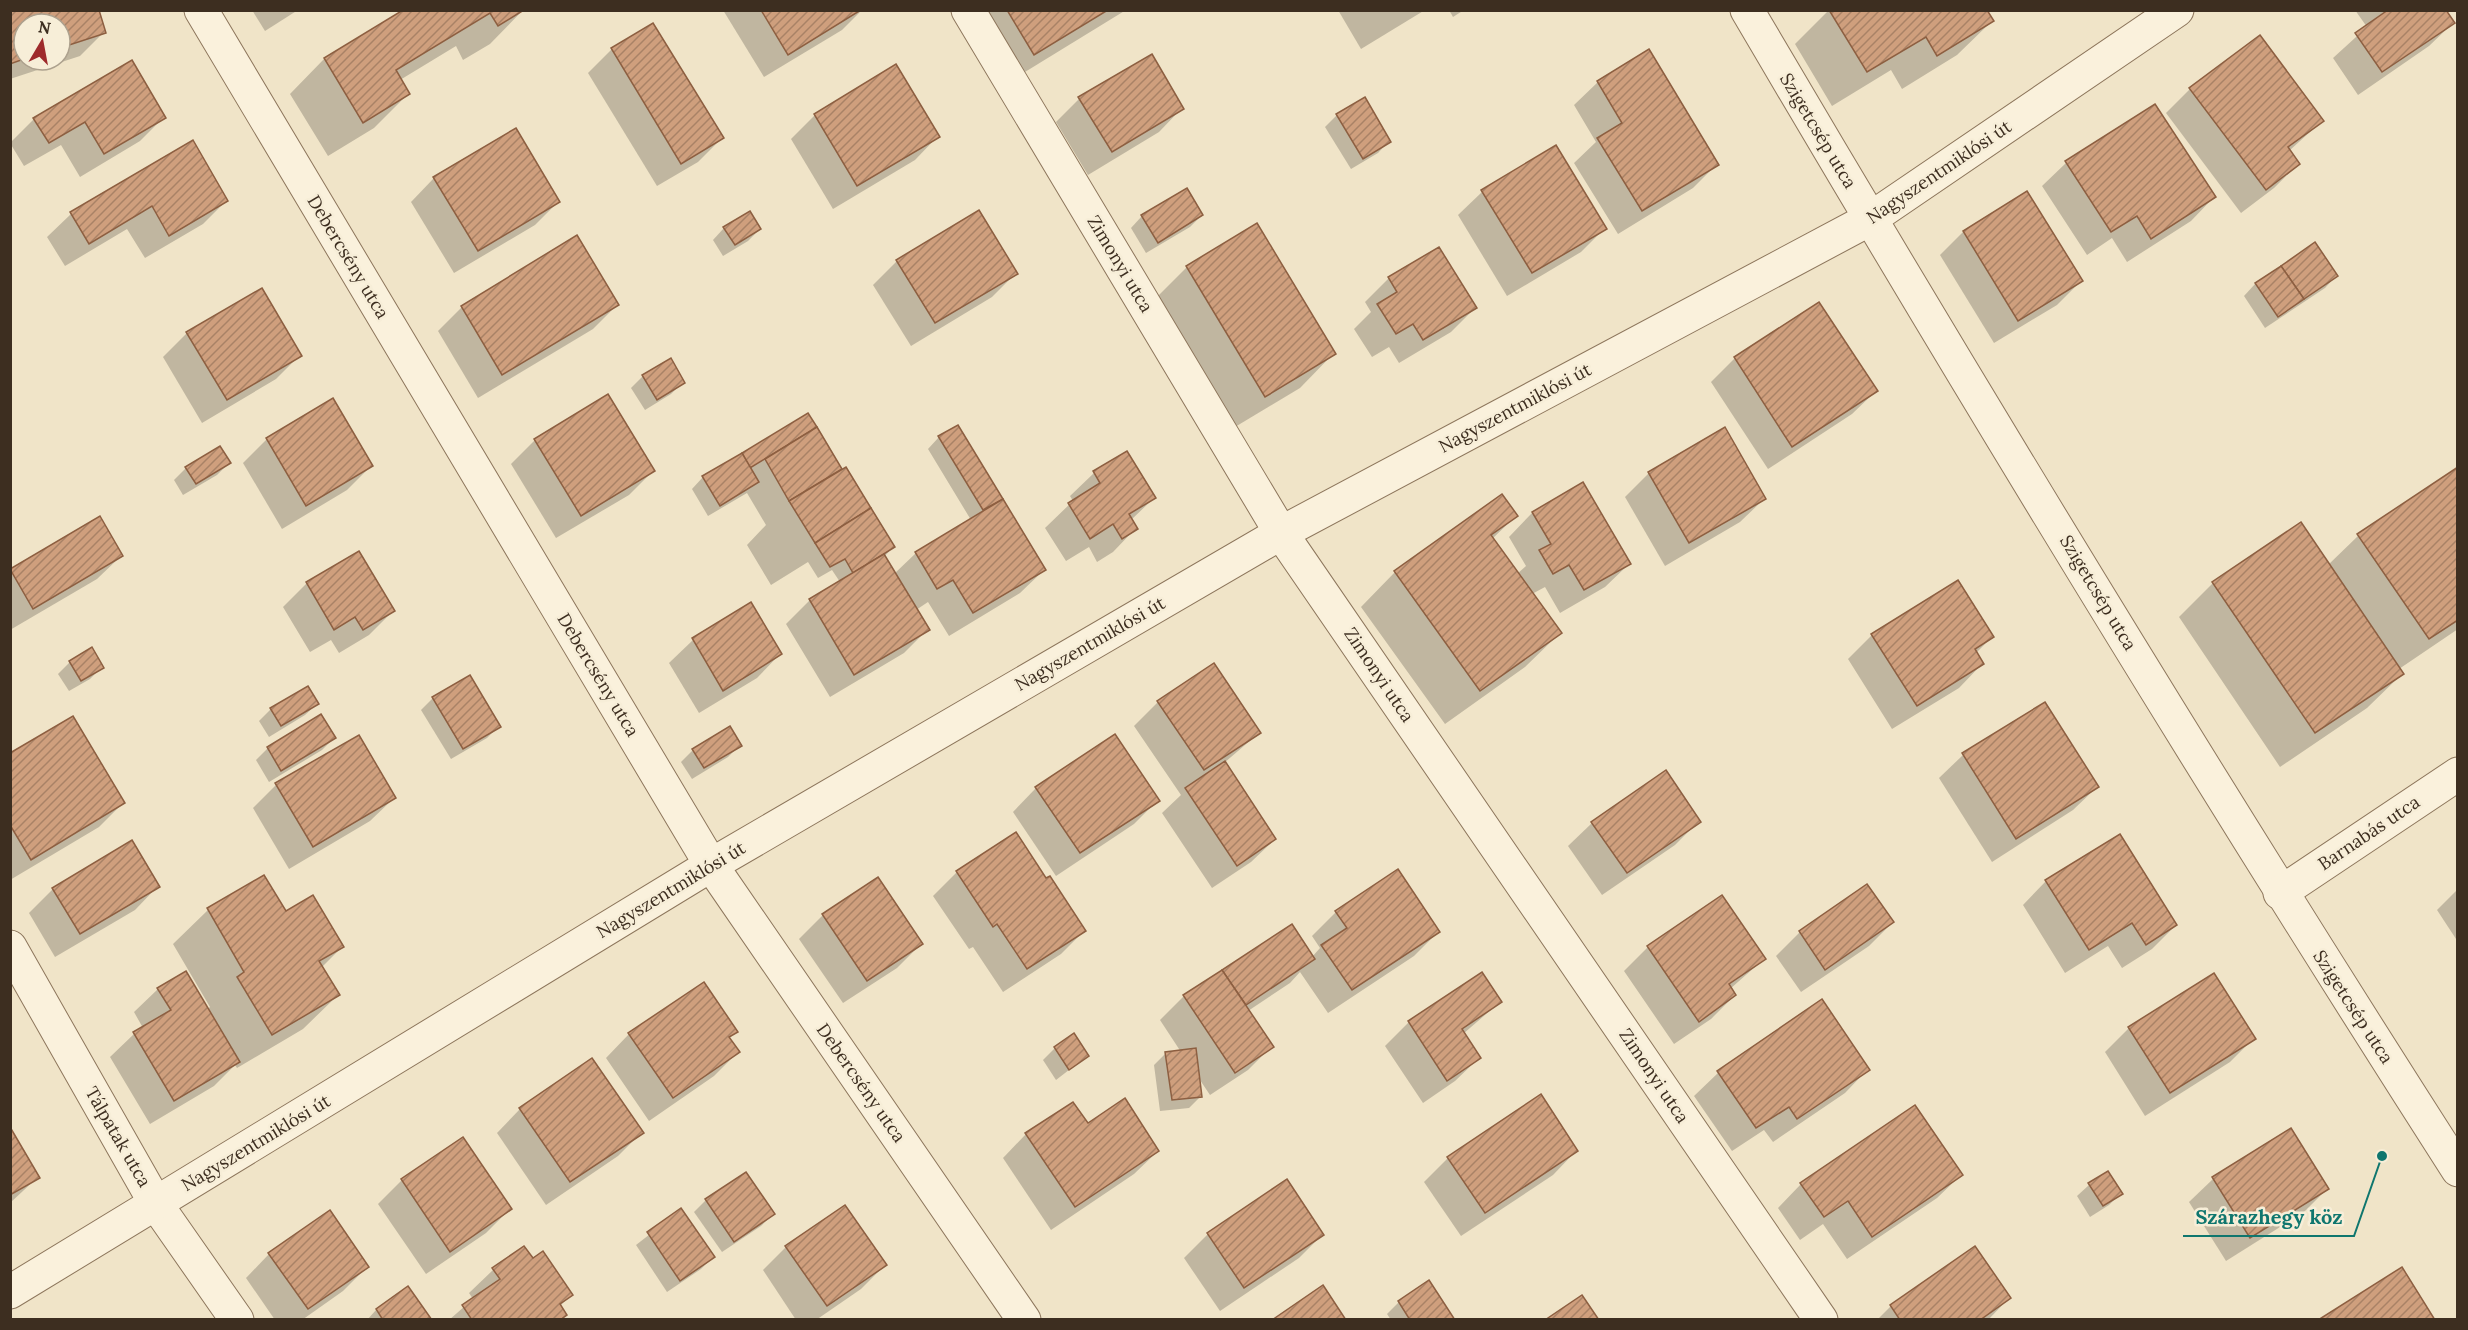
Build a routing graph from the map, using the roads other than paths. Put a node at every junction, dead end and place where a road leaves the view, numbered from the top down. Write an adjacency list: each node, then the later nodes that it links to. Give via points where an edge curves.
1 (201, 10): 8 (street, Debercsény utca)
2 (968, 10): 6 (street, Zimonyi utca)
3 (1747, 10): 5 (street, Szigetcsép utca)
4 (2176, 10): 5 (street, Nagyszentmiklósi út)
5 (1870, 219): 6 (street, Nagyszentmiklósi út); 9 (street, Szigetcsép utca)
6 (1281, 532): 8 (street, Nagyszentmiklósi út); 16 (street, Zimonyi utca)
7 (2457, 774): 9 (street, Barnabás utca)
8 (711, 865): 12 (street, Nagyszentmiklósi út); 15 (street, Debercsény utca)
9 (2280, 893): 11 (street, Szigetcsép utca)
10 (10, 947): 12 (street, Tálpatak utca)
11 (2457, 1170)
12 (156, 1204): 13 (street, Nagyszentmiklósi út); 14 (street, Tálpatak utca)
13 (10, 1292)
14 (237, 1320)
15 (1024, 1320)
16 (1821, 1320)

